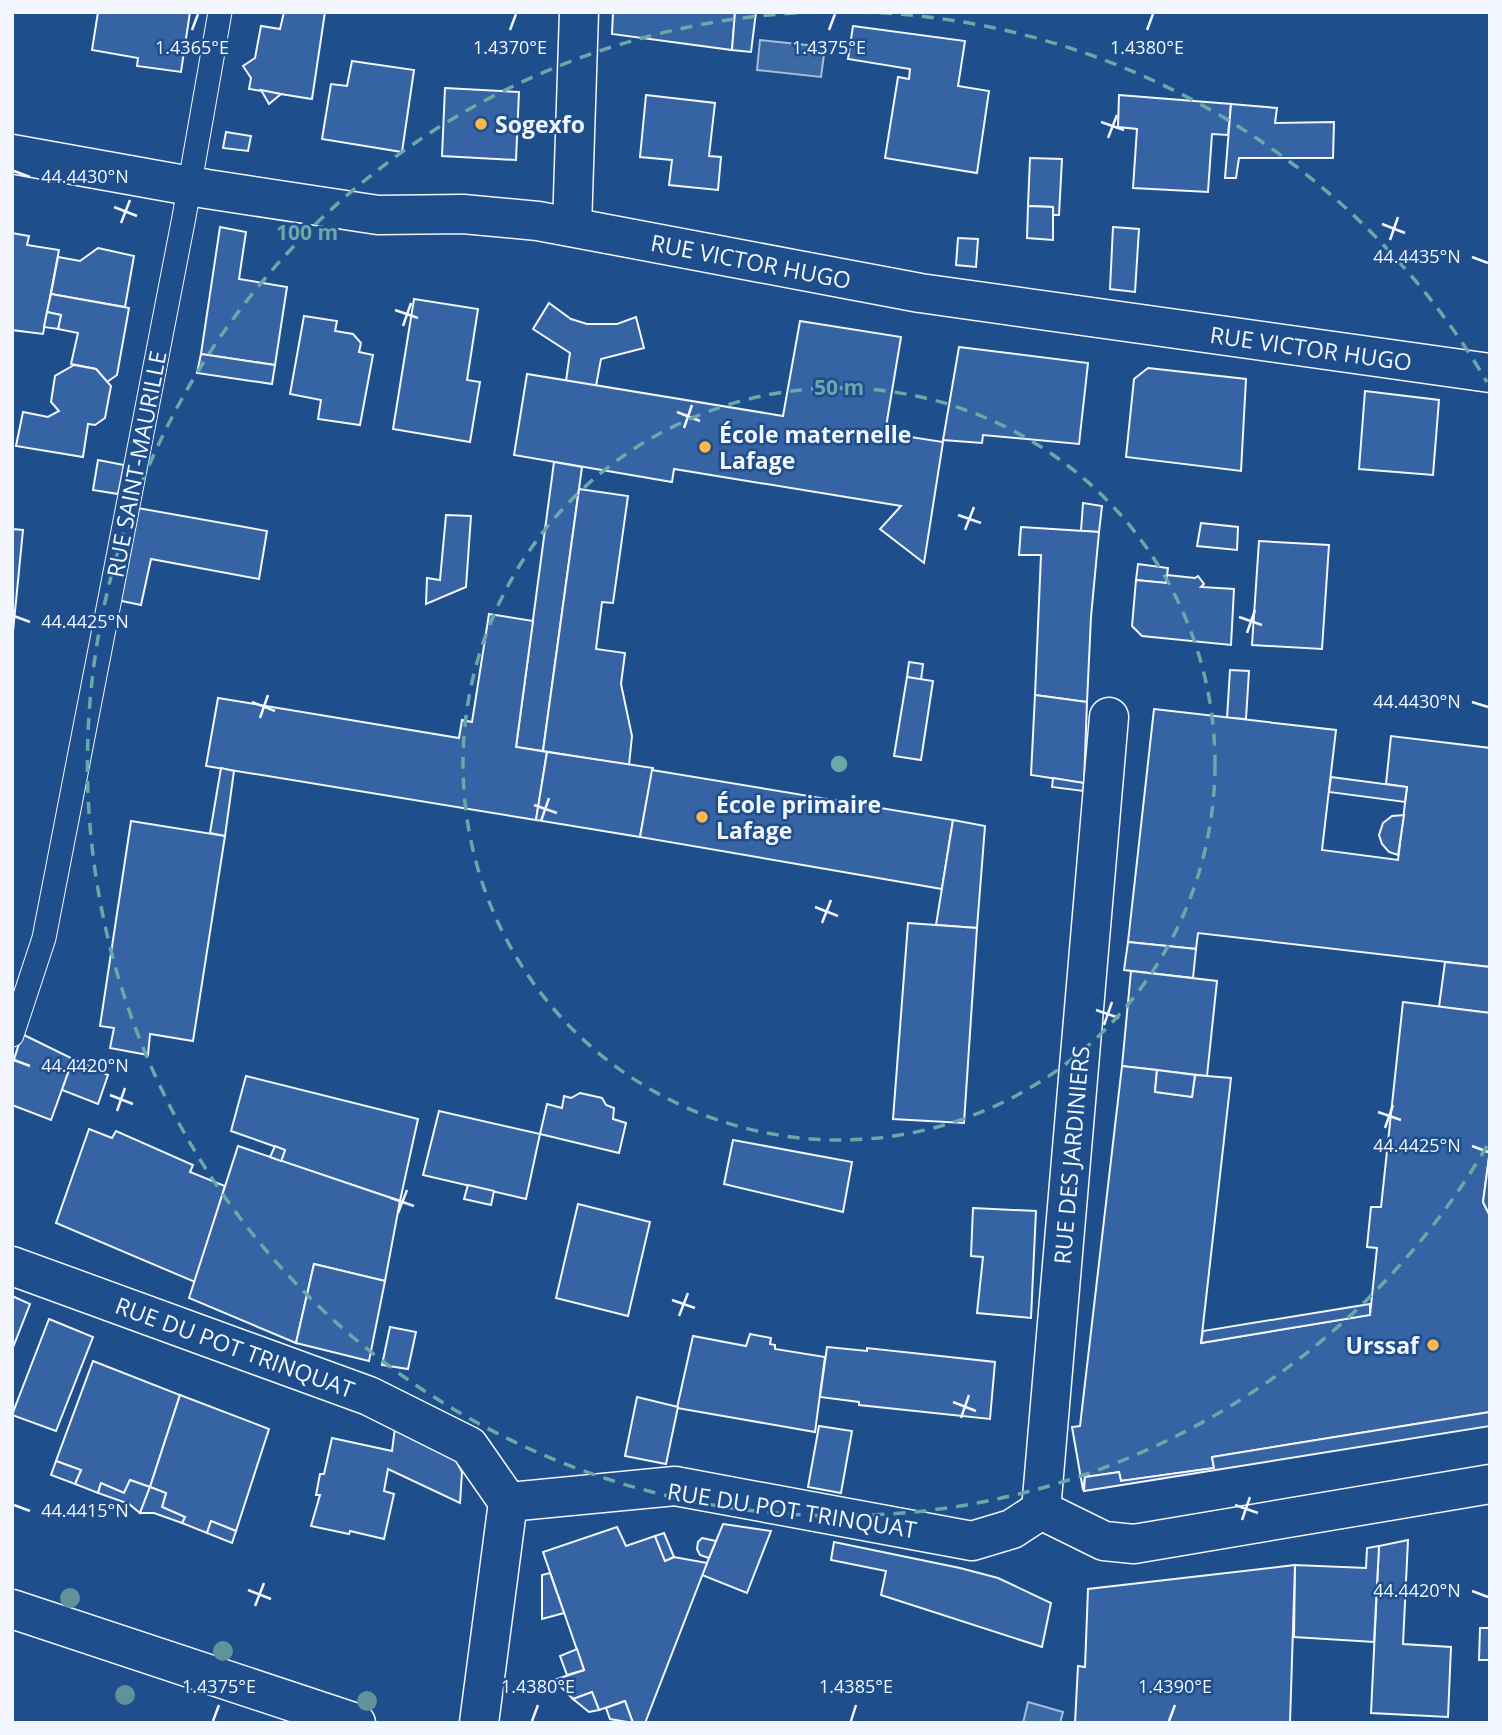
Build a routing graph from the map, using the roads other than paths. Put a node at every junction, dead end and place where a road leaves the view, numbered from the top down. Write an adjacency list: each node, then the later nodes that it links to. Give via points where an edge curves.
1 (220, 12): 4 (lane, RUE SAINT-MAURILLE)
2 (579, 12): 5 (street)
3 (12, 154): 4 (street, RUE VICTOR HUGO)
4 (189, 185): 5 (street, RUE VICTOR HUGO, via 378,215 463,214); 8 (lane, RUE SAINT-MAURILLE, via 44,938)
5 (572, 228): 6 (street, RUE VICTOR HUGO, via 920,293)
6 (1490, 373)
7 (1109, 717): 12 (street, RUE DES JARDINIERS)
8 (12, 1035)
9 (12, 1266): 11 (street, RUE DU POT TRINQUAT, via 369,1396 469,1446)
10 (1490, 1484): 12 (street, via 1134,1544 1104,1541)
11 (509, 1502): 12 (street, RUE DU POT TRINQUAT, via 675,1486 972,1541 1012,1529); 15 (street)
12 (1041, 1510)
13 (12, 1609): 14 (street)
14 (356, 1723)
15 (479, 1723)

